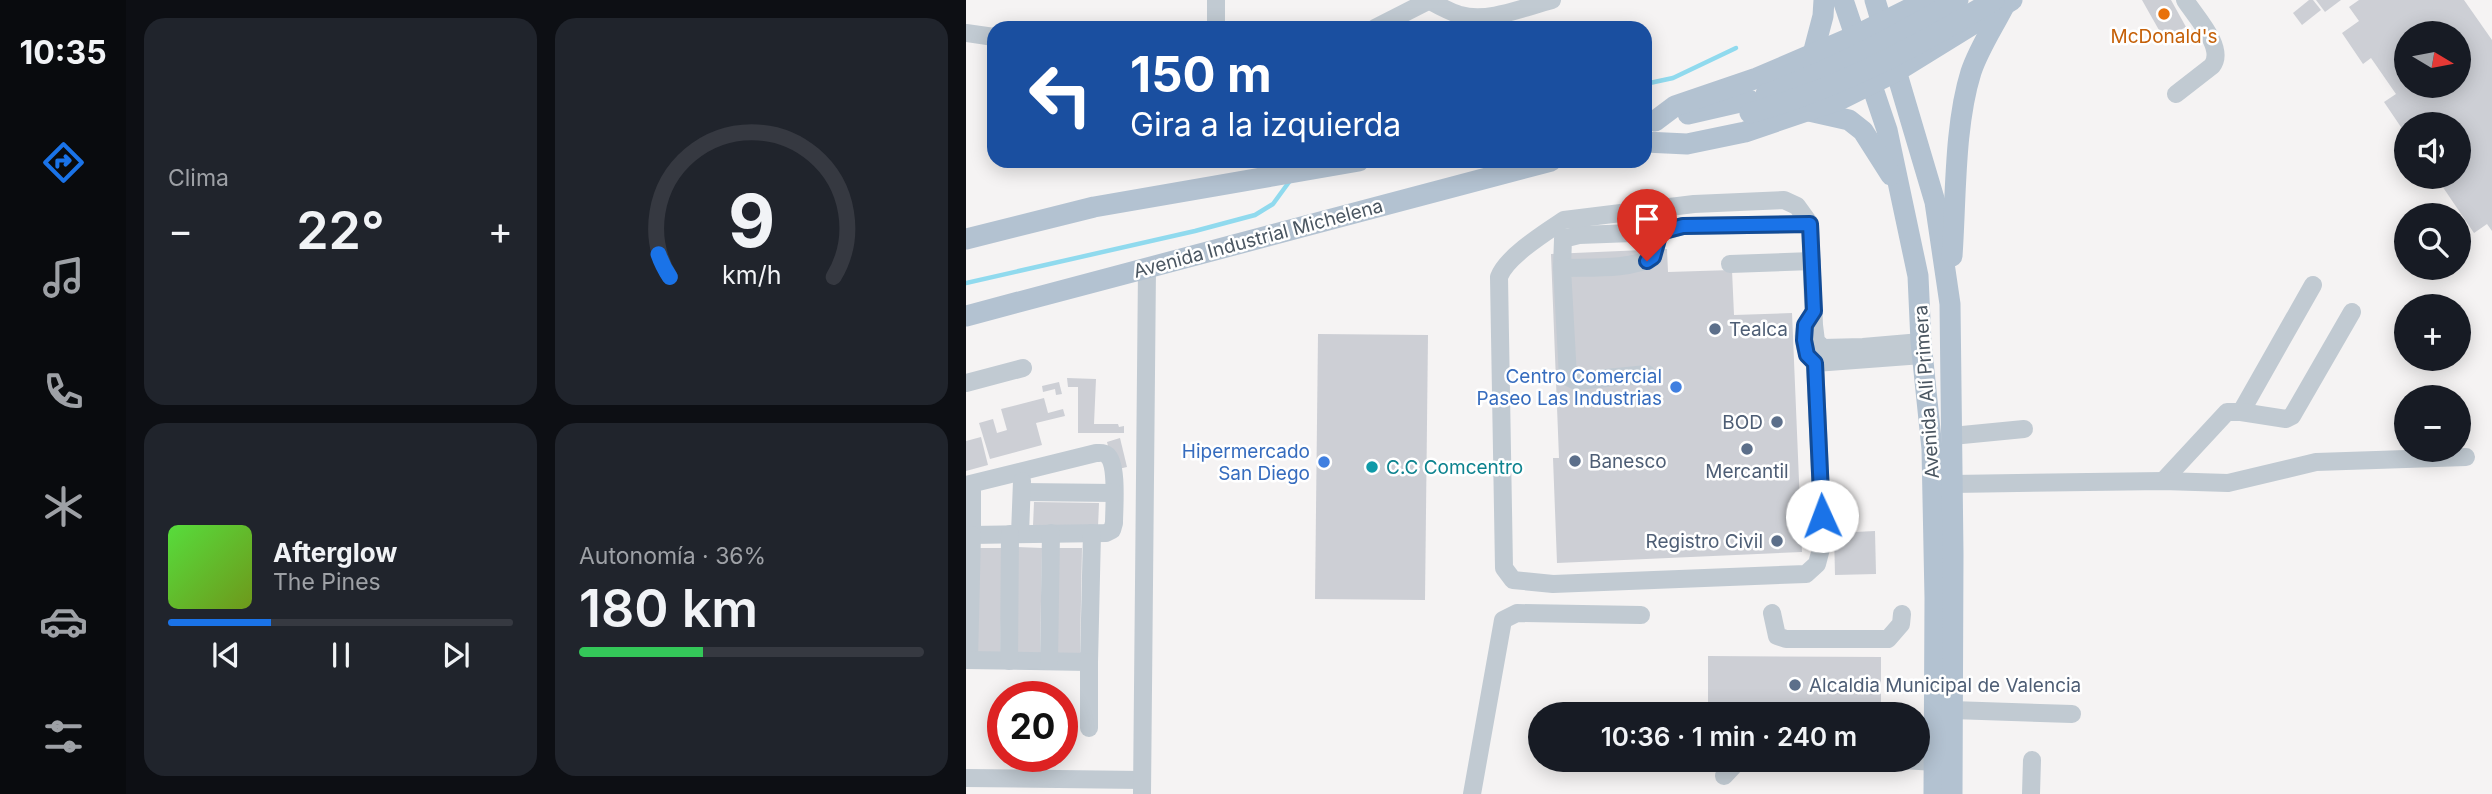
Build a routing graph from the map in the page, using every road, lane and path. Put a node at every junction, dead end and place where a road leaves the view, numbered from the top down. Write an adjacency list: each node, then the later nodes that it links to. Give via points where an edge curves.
1 (1216, 0): 11 (street)
2 (1552, 0): 9 (street, via 1476,17)
3 (1824, 0): 17 (main road)
4 (1843, 0): 16 (main road, Avenida Alí Primera)
5 (1875, 0): 13 (main road, Avenida Alí Primera)
6 (1927, 0): 13 (main road)
7 (1958, 0): 21 (main road, bridge, via 1860,55)
8 (2185, 0): 20 (street, via 2217,53 2212,66)
9 (1430, 1): 12 (street)
10 (2004, 1): 18 (main road); 21 (main road, bridge, via 1865,71 1807,95); 37 (main road, via 1971,72 1967,92 1958,148)
11 (1216, 21)
12 (1389, 21)
13 (1882, 23): 16 (main road); 18 (main road, Avenida Alí Primera)
14 (966, 33): 15 (street)
15 (987, 36)
16 (1856, 36): 17 (main road); 19 (main road, Avenida Alí Primera)
17 (1813, 54): 23 (main road, via 1675,106)
18 (1897, 71): 19 (main road); 37 (main road, Avenida Alí Primera, via 1935,202)
19 (1872, 83): 22 (main road); 28 (main road, Avenida Alí Primera)
20 (2176, 94)
21 (1749, 107): 24 (main road)
22 (1810, 111): 25 (main road, via 1687,144); 28 (main road, via 1849,121 1863,131)
23 (1652, 129)
24 (1652, 131)
25 (1652, 133)
26 (1318, 168): 31 (main road, via 1094,207)
27 (1525, 168): 34 (main road, Avenida Industrial Michelena)
28 (1903, 199): 41 (main road, Avenida Alí Primera, via 1918,276)
29 (1810, 224): 30 (street, via 1683,226); 32 (street); 42 (street, via 1797,206 1784,200 1580,217 1564,220 1502,267 1504,568 1513,580 1553,584 1806,575 1817,564 1823,541)
30 (1660, 232): 35 (street, via 1653,257 1647,261); 35 (street, via 1563,239)
31 (966, 239)
32 (1812, 261): 33 (street); 38 (street)
33 (1730, 264)
34 (1147, 268): 40 (main road, Avenida Industrial Michelena); 76 (street)
35 (1562, 268): 44 (street, via 1568,377 1576,381)
36 (2313, 285): 46 (street)
37 (1950, 304): 48 (main road, Avenida Alí Primera)
38 (1814, 311): 41 (street, via 1816,341 1823,348); 42 (street, via 1805,325 1804,340 1807,355)
39 (2352, 312): 46 (street, via 2292,416)
40 (966, 316)
41 (1921, 349): 42 (street); 48 (main road, via 1925,344 1928,349); 72 (main road, Avenida Alí Primera, via 1932,449)
42 (1815, 363)
43 (1023, 368): 45 (street)
44 (1647, 374)
45 (966, 383)
46 (2241, 412): 51 (street, via 2227,412)
47 (2024, 429): 48 (street)
48 (1951, 430): 52 (main road, Avenida Alí Primera)
49 (2394, 459): 51 (street, via 2316,462 2228,483)
50 (1023, 471): 53 (street); 54 (street); 55 (street, via 1104,453 1114,473)
51 (2164, 481): 52 (street)
52 (1952, 484): 67 (main road, Avenida Alí Primera)
53 (969, 485): 59 (street)
54 (1022, 492): 55 (street); 58 (street)
55 (1114, 493): 57 (street, via 1112,530)
56 (1051, 533): 57 (street); 58 (street); 65 (street)
57 (1092, 533): 66 (street)
58 (1015, 534): 59 (street); 64 (street)
59 (969, 536): 63 (street)
60 (1772, 613): 61 (street, via 1777,636 1786,639 1888,639 1896,633)
61 (1902, 614)
62 (1641, 615): 77 (street, via 1517,612 1503,620)
63 (967, 660): 64 (street)
64 (1009, 661): 65 (street)
65 (1049, 661): 66 (street)
66 (1089, 662): 69 (street)
67 (1952, 710): 68 (street); 79 (main road, Avenida Alí Primera)
68 (2071, 714)
69 (1089, 728)
70 (2032, 760): 80 (street)
71 (1930, 762): 72 (street)
72 (1935, 762): 78 (main road, Avenida Alí Primera)
73 (1728, 772): 74 (street)
74 (1724, 776)
75 (966, 778): 76 (street)
76 (1142, 787)
77 (1472, 794)
78 (1934, 794)
79 (1952, 794)
80 (2031, 794)

